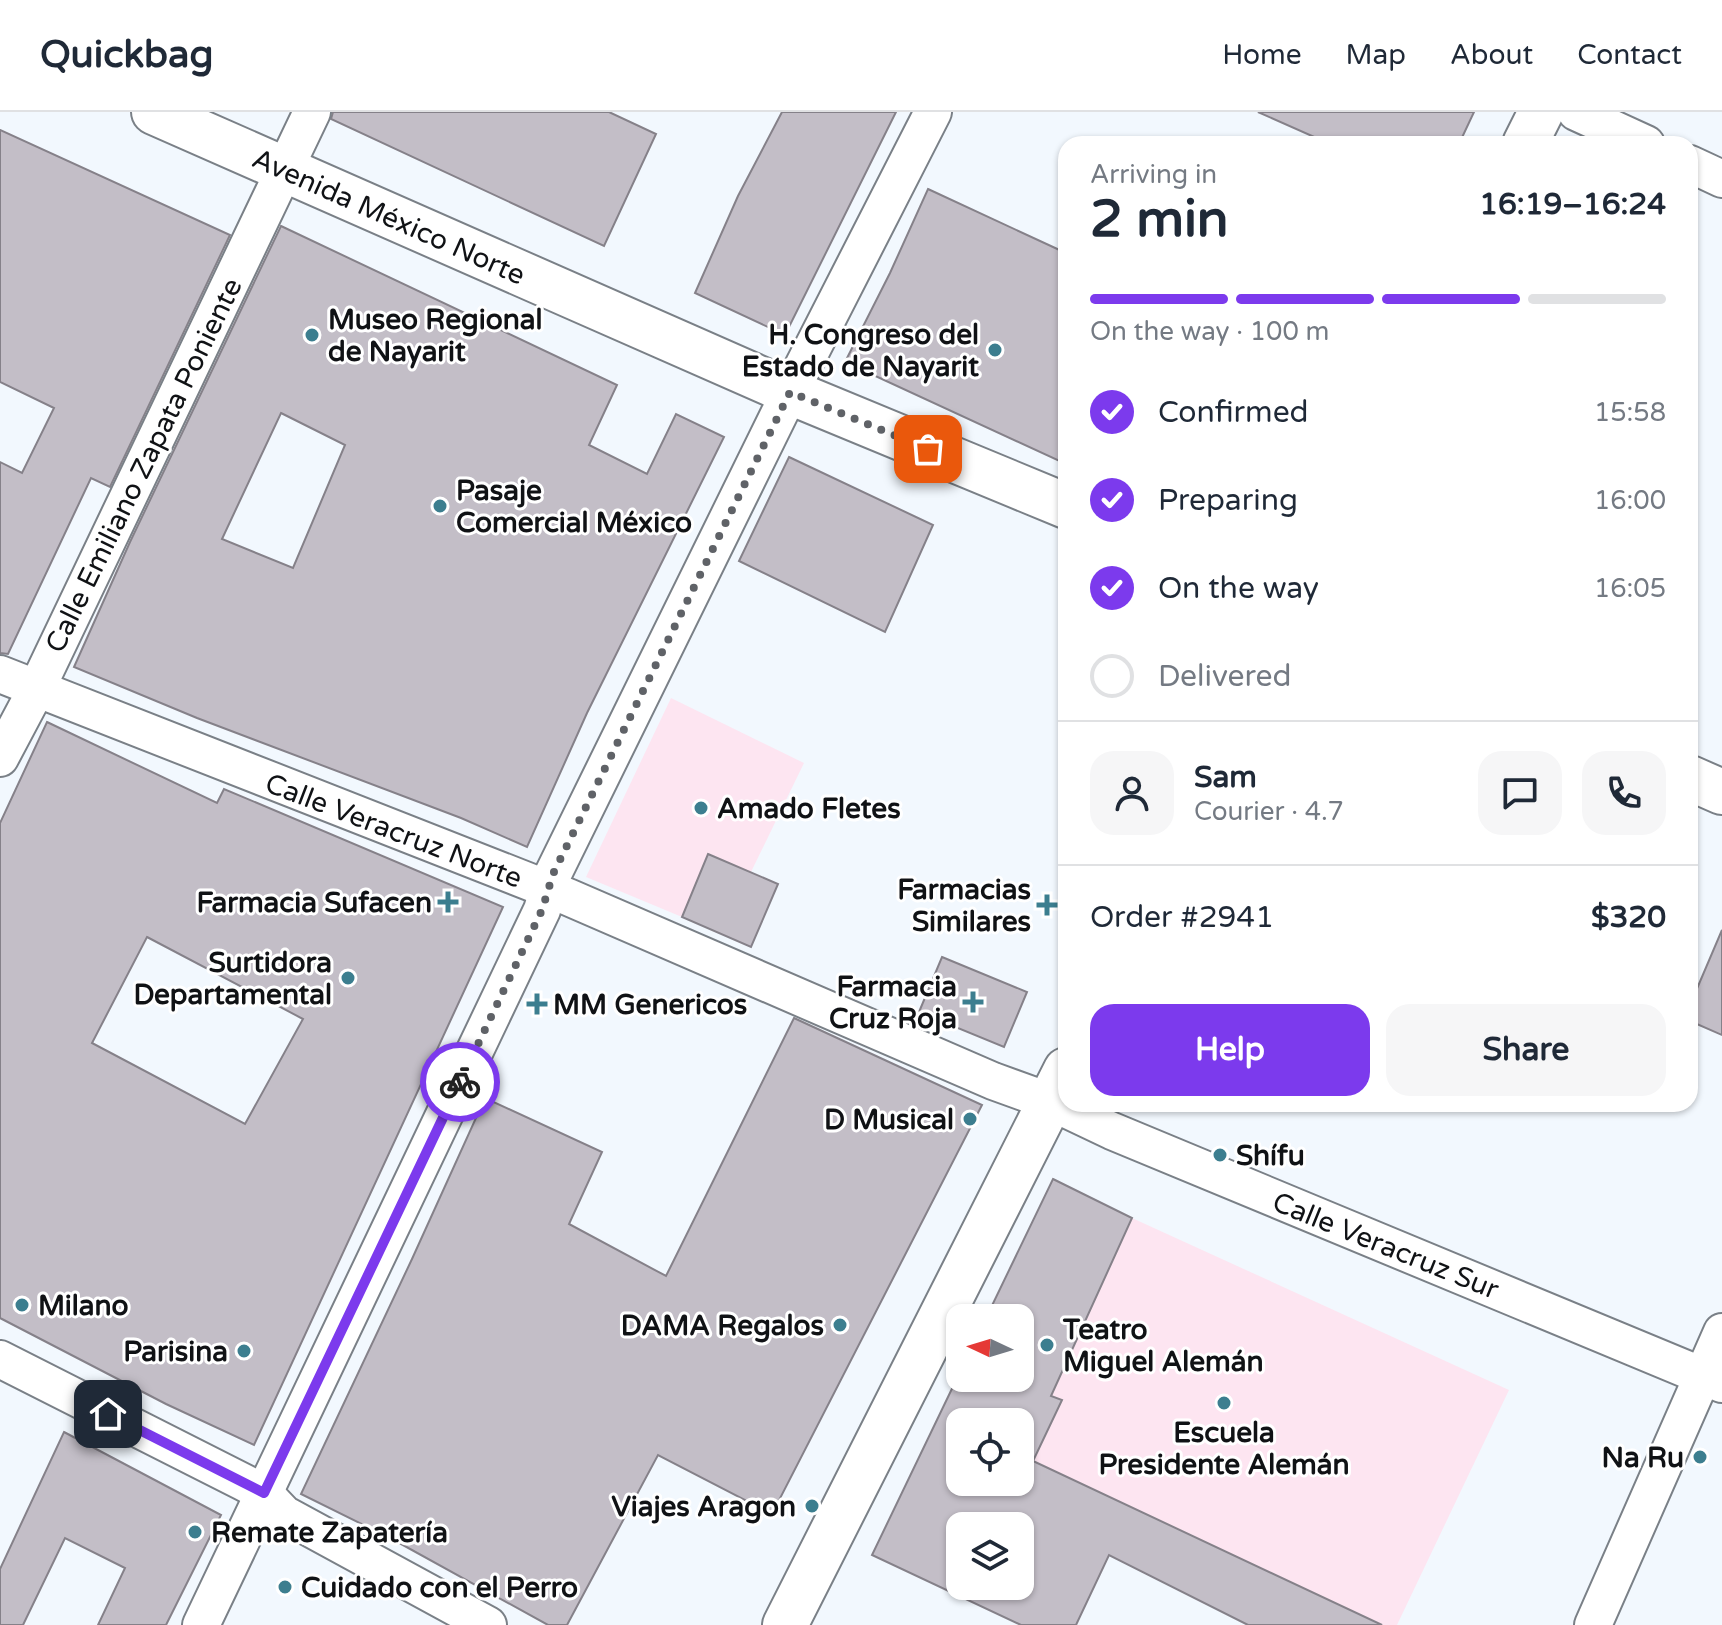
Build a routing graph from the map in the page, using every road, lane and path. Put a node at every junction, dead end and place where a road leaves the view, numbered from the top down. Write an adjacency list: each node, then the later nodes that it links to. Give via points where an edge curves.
1 (154, 112): 9 (main road, Avenida México Norte)
2 (312, 112): 9 (street, Calle Emiliano Zapata Poniente)
3 (933, 112): 11 (street)
4 (1541, 112): 6 (main road)
5 (1576, 112): 7 (street)
6 (1529, 136)
7 (1628, 136)
8 (1698, 168): 10 (street)
9 (284, 170): 11 (main road, Avenida México Norte); 14 (street, Calle Emiliano Zapata Poniente)
10 (1722, 179)
11 (790, 392): 12 (main road, Avenida México Norte); 18 (street)
12 (1058, 503)
13 (0, 674): 14 (street, Calle Veracruz Norte)
14 (36, 690): 15 (street, Calle Emiliano Zapata Poniente); 18 (street, Calle Veracruz Norte)
15 (0, 758)
16 (1698, 782): 17 (main road)
17 (1722, 792)
18 (547, 890): 19 (street, Calle Veracruz Norte, via 978,1075); 24 (street)
19 (1058, 1086): 27 (main road)
20 (1089, 1112): 23 (street, Calle Veracruz Sur, via 1112,1131)
21 (1722, 1332): 23 (street)
22 (0, 1359): 24 (street)
23 (1713, 1380): 28 (street)
24 (264, 1493): 25 (street); 26 (street, via 284,1514)
25 (201, 1625)
26 (488, 1625)
27 (785, 1625)
28 (1593, 1625)

